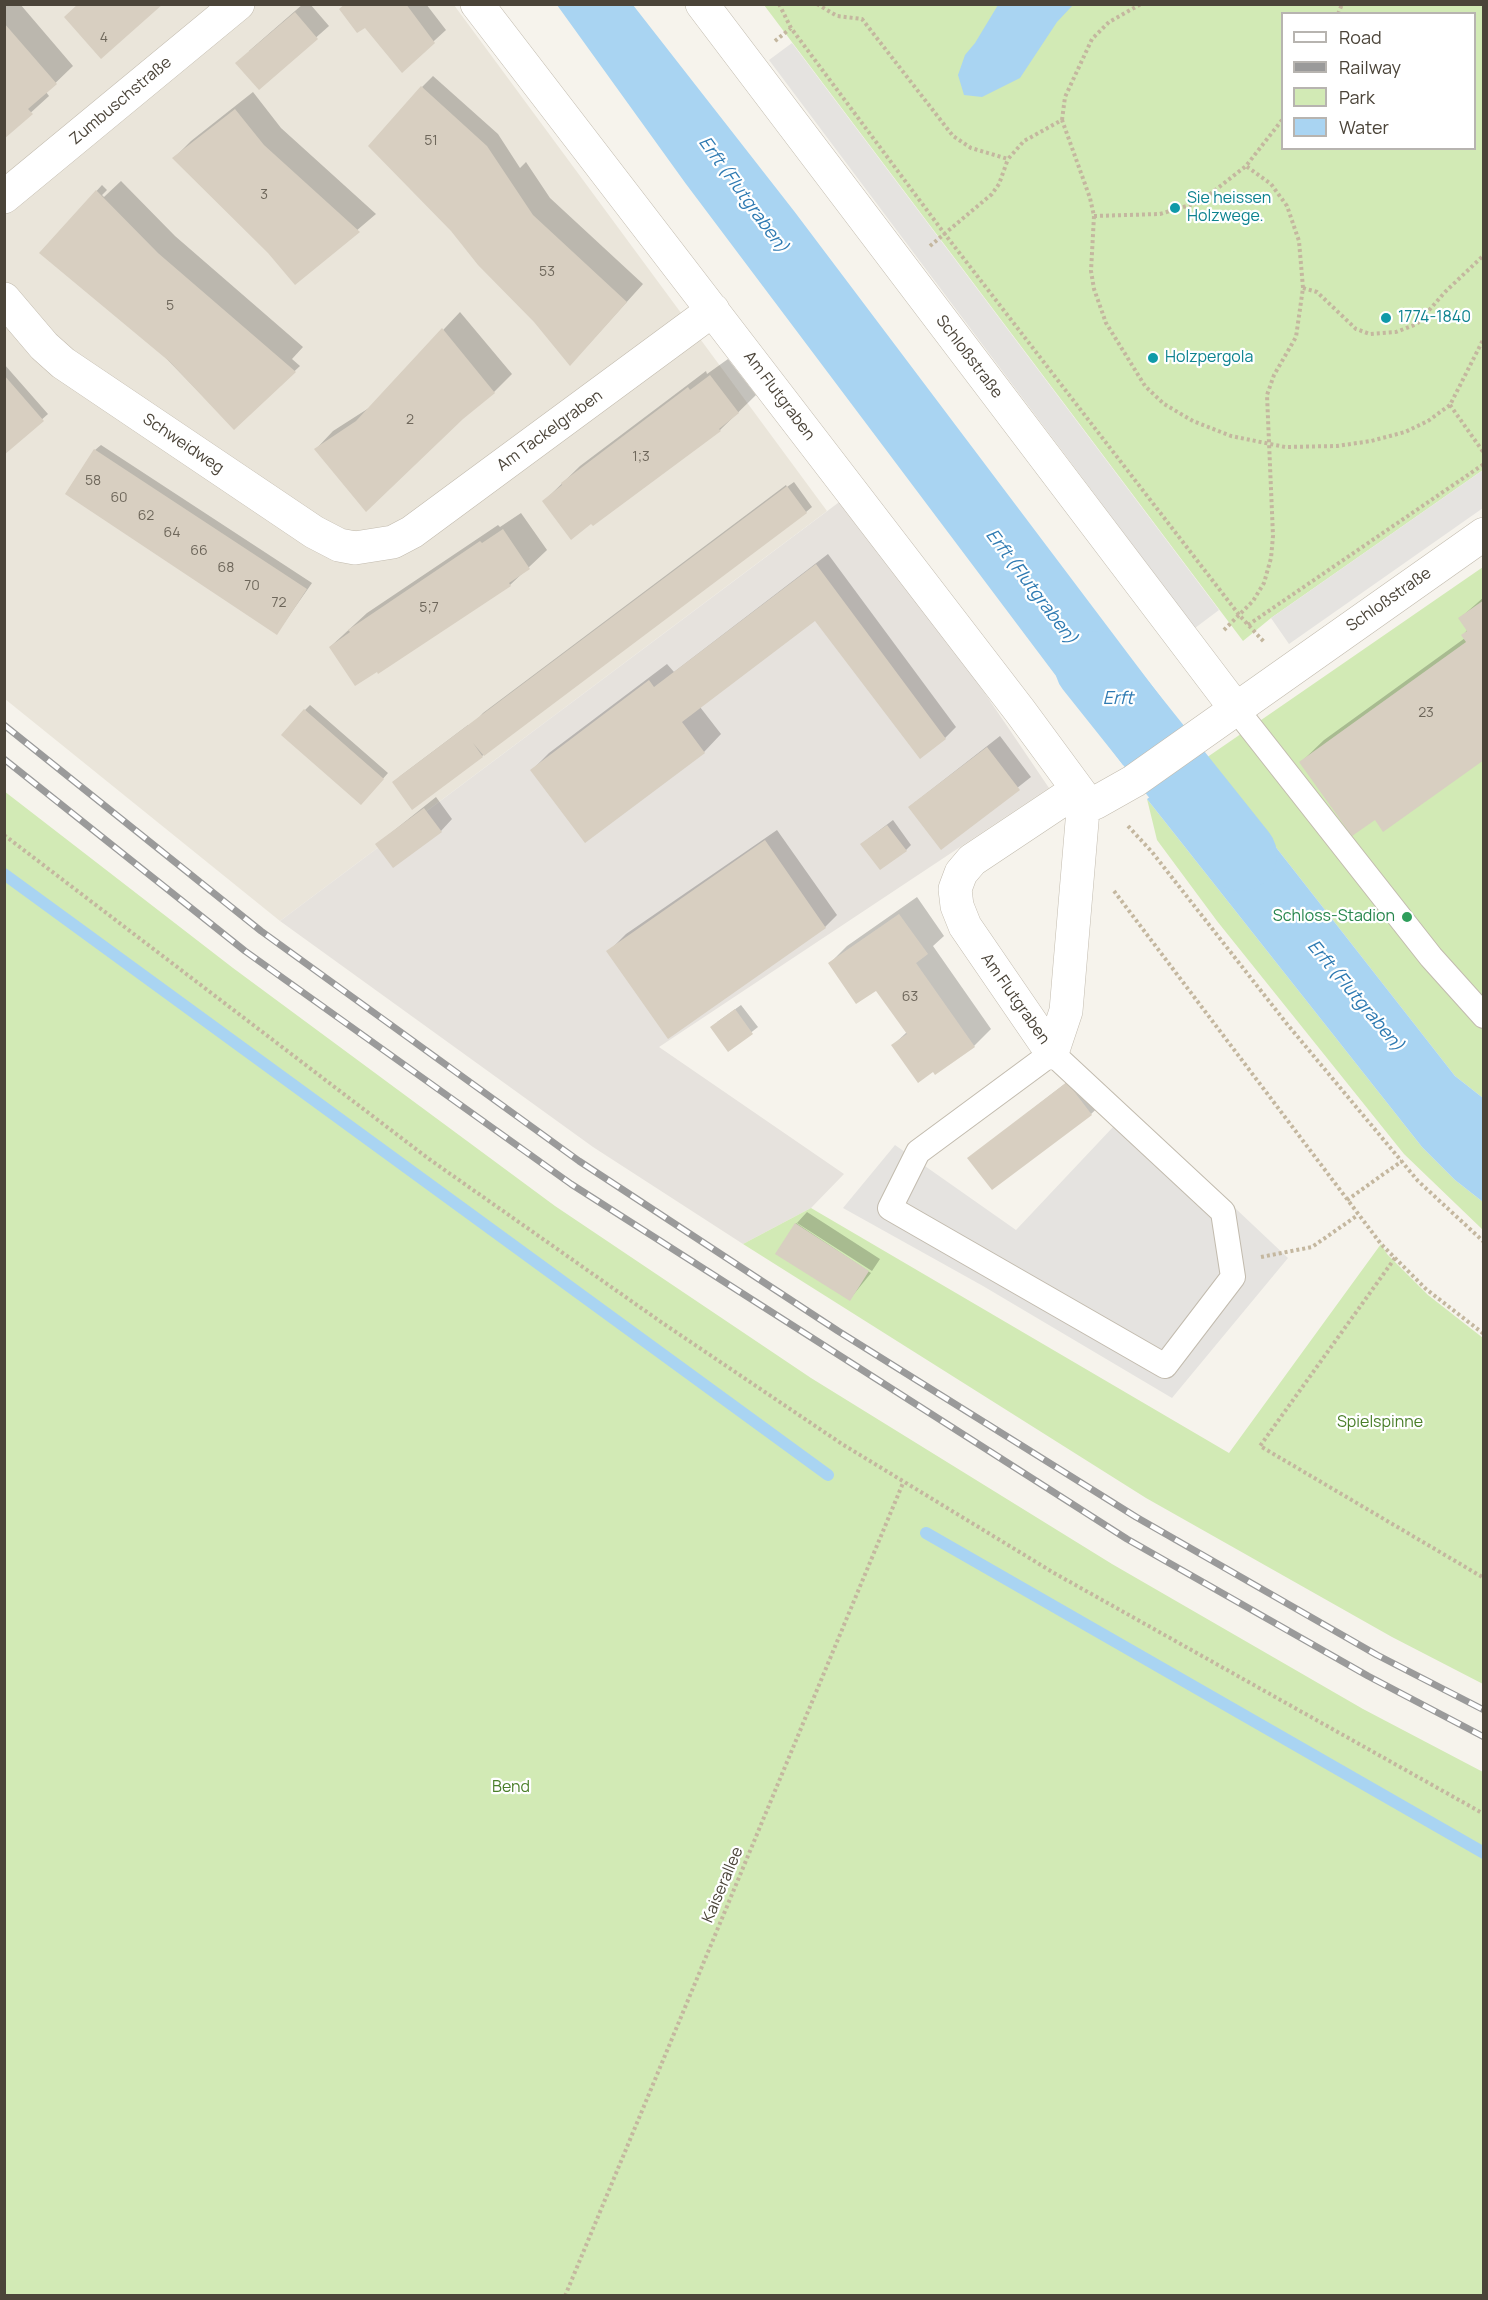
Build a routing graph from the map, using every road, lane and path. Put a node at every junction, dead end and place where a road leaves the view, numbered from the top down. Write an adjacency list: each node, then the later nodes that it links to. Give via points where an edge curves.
1 (238, 4): 11 (street, Zumbuschstraße)
2 (477, 4): 18 (street, Am Flutgraben)
3 (702, 4): 15 (street, Schloßstraße)
4 (779, 4): 13 (path, via 791,28)
5 (817, 4): 9 (path, via 837,16 862,19 958,141)
6 (1141, 4): 7 (path, via 1114,18 1092,39 1065,97)
7 (1062, 120): 9 (path, via 1024,141); 12 (path)
8 (1281, 121): 10 (path)
9 (1008, 159): 13 (path, via 992,194)
10 (1246, 166): 12 (path, via 1213,194 1177,211); 16 (path, via 1271,184 1287,206 1299,241)
11 (4, 197)
12 (1094, 216): 21 (path, via 1094,288 1106,323 1145,386 1164,404 1193,421)
13 (944, 233): 15 (path); 21 (path, via 1240,616 1264,583 1271,558)
14 (1484, 255): 16 (path, via 1417,324 1396,332 1370,334 1356,329 1317,292)
15 (903, 269): 27 (street, Schloßstraße)
16 (1303, 288): 21 (path, via 1296,337 1269,389)
17 (4, 299): 25 (street, Schweidweg, via 63,363 314,532 347,548)
18 (713, 310): 25 (street, Am Tackelgraben, via 422,526); 29 (street, Am Flutgraben)
19 (1484, 339): 20 (path)
20 (1450, 405): 21 (path, via 1421,425 1371,441 1320,448); 22 (path)
21 (1269, 446)
22 (1484, 453)
23 (1484, 464): 26 (path)
24 (1484, 534): 27 (street, Schloßstraße)
25 (383, 545)
26 (1248, 625)
27 (1236, 709): 28 (street, Schloßstraße); 32 (lane, via 1431,957)
28 (1134, 781): 29 (street, Am Flutgraben)
29 (1085, 797): 31 (street, Am Flutgraben); 33 (street, Am Flutgraben, via 972,860 955,889 965,926); 34 (path, via 1123,822 1152,852 1280,1016)
30 (4, 835): 41 (path, via 429,1159 664,1324)
31 (1081, 840): 33 (street, Am Flutgraben, via 1066,1011); 35 (path, via 1121,902)
32 (1484, 1016)
33 (1052, 1053): 39 (lane, via 1223,1212); 39 (lane, via 918,1152 890,1208 1165,1366 1233,1277)
34 (1402, 1161): 35 (path); 37 (path, via 1437,1201)
35 (1347, 1200): 36 (path)
36 (1358, 1215): 38 (path); 39 (path, via 1312,1247)
37 (1484, 1242)
38 (1395, 1258): 40 (path, via 1426,1289); 42 (path, via 1260,1446)
39 (1230, 1261)
40 (1484, 1335)
41 (903, 1483): 43 (path, via 1197,1655); 44 (path, Kaiserallee)
42 (1484, 1578)
43 (1484, 1814)
44 (565, 2295)

